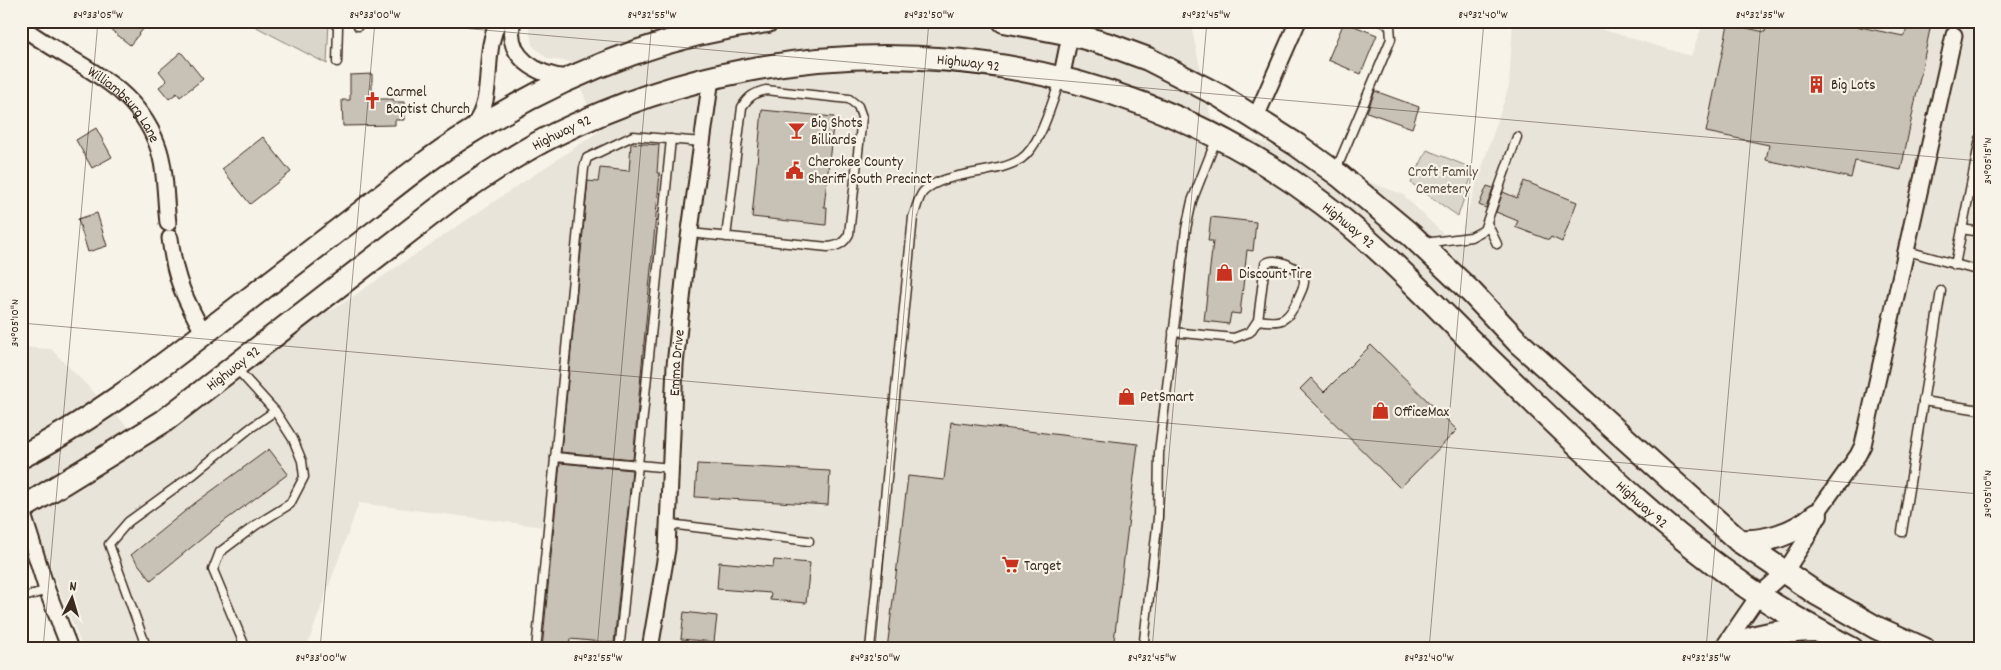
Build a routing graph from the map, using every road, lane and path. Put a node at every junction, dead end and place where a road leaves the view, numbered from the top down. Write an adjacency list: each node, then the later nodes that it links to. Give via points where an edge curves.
1 (332, 21): 11 (lane, via 338,27)
2 (500, 21): 16 (street, via 492,41 484,108)
3 (513, 21): 12 (street, via 512,42 527,64 541,73)
4 (767, 21): 12 (main road, via 700,30)
5 (1004, 21): 8 (main road)
6 (1298, 21): 15 (street)
7 (1381, 21): 22 (lane, via 1390,26 1391,39)
8 (1072, 28): 14 (street); 15 (main road, via 1148,59 1220,96)
9 (22, 30): 24 (street, Williambsurg Lane, via 112,84 131,101 157,144)
10 (1954, 35): 32 (street)
11 (337, 62)
12 (571, 78): 16 (main road)
13 (710, 78): 14 (main road, Highway 92, via 801,60 891,56 975,62); 21 (street, Emma Drive); 39 (main road, Highway 92, via 617,107 556,134 486,174)
14 (1061, 79): 18 (main road, Highway 92, via 1131,99); 64 (lane, via 1037,140 1021,158 1003,166 944,180 923,193 913,217)
15 (1255, 119): 22 (main road)
16 (468, 133): 38 (main road, via 412,172)
17 (1517, 137): 23 (lane)
18 (1217, 138): 37 (lane, via 1192,201); 55 (main road, Highway 92, via 1282,175 1322,203 1394,263 1483,353 1656,516)
19 (1980, 139): 25 (lane)
20 (671, 140): 21 (lane); 44 (lane, via 633,136 587,158); 45 (lane)
21 (702, 142): 27 (street, Emma Drive)
22 (1335, 172): 30 (main road)
23 (1487, 222): 30 (lane, via 1484,230 1471,236); 31 (lane)
24 (168, 223)
25 (1962, 229): 26 (lane); 33 (lane)
26 (1980, 232)
27 (690, 233): 28 (lane); 46 (street, Emma Drive, via 675,365)
28 (726, 237): 28 (lane, via 828,247 845,241 850,234 862,116 858,106 849,99 766,90 747,98 742,107)
29 (170, 238): 38 (street, via 178,283)
30 (1420, 244): 52 (main road, via 1518,342)
31 (1498, 244)
32 (1907, 251): 33 (lane); 48 (street, via 1863,445)
33 (1955, 265): 34 (lane)
34 (1980, 271)
35 (1941, 291): 40 (lane)
36 (1258, 320): 36 (lane, via 1265,264 1269,260 1287,264 1304,280 1293,310 1286,319 1275,323); 37 (lane, via 1250,332 1234,338)
37 (1173, 332): 65 (lane, via 1159,453 1158,518)
38 (204, 334): 43 (main road, via 79,425)
39 (235, 366): 42 (lane); 47 (main road, Highway 92, via 164,421)
40 (1923, 401): 41 (lane); 50 (lane)
41 (1980, 410)
42 (275, 412): 59 (lane, via 128,522 109,544); 60 (lane, via 293,439 302,461 304,477 290,504 220,552 213,570)
43 (21, 457)
44 (555, 457): 45 (lane); 61 (lane)
45 (638, 465): 46 (lane); 62 (lane)
46 (671, 468): 49 (street, Emma Drive)
47 (21, 508): 54 (street)
48 (1816, 515): 52 (main road, via 1777,537); 53 (street, via 1808,536)
49 (669, 524): 51 (lane); 63 (street, Emma Drive)
50 (1902, 532)
51 (809, 541)
52 (1739, 541): 53 (main road)
53 (1784, 572): 55 (street); 69 (main road, via 1877,628)
54 (46, 590): 56 (lane); 58 (street)
55 (1759, 595): 57 (main road, Highway 92); 66 (street)
56 (21, 598)
57 (1816, 630): 67 (main road, via 1771,633); 68 (main road, Highway 92)
58 (70, 649)
59 (147, 649)
60 (246, 649)
61 (536, 649)
62 (618, 649)
63 (650, 649)
64 (870, 649)
65 (1143, 649)
66 (1722, 649)
67 (1727, 649)
68 (1852, 649)
69 (1924, 649)

